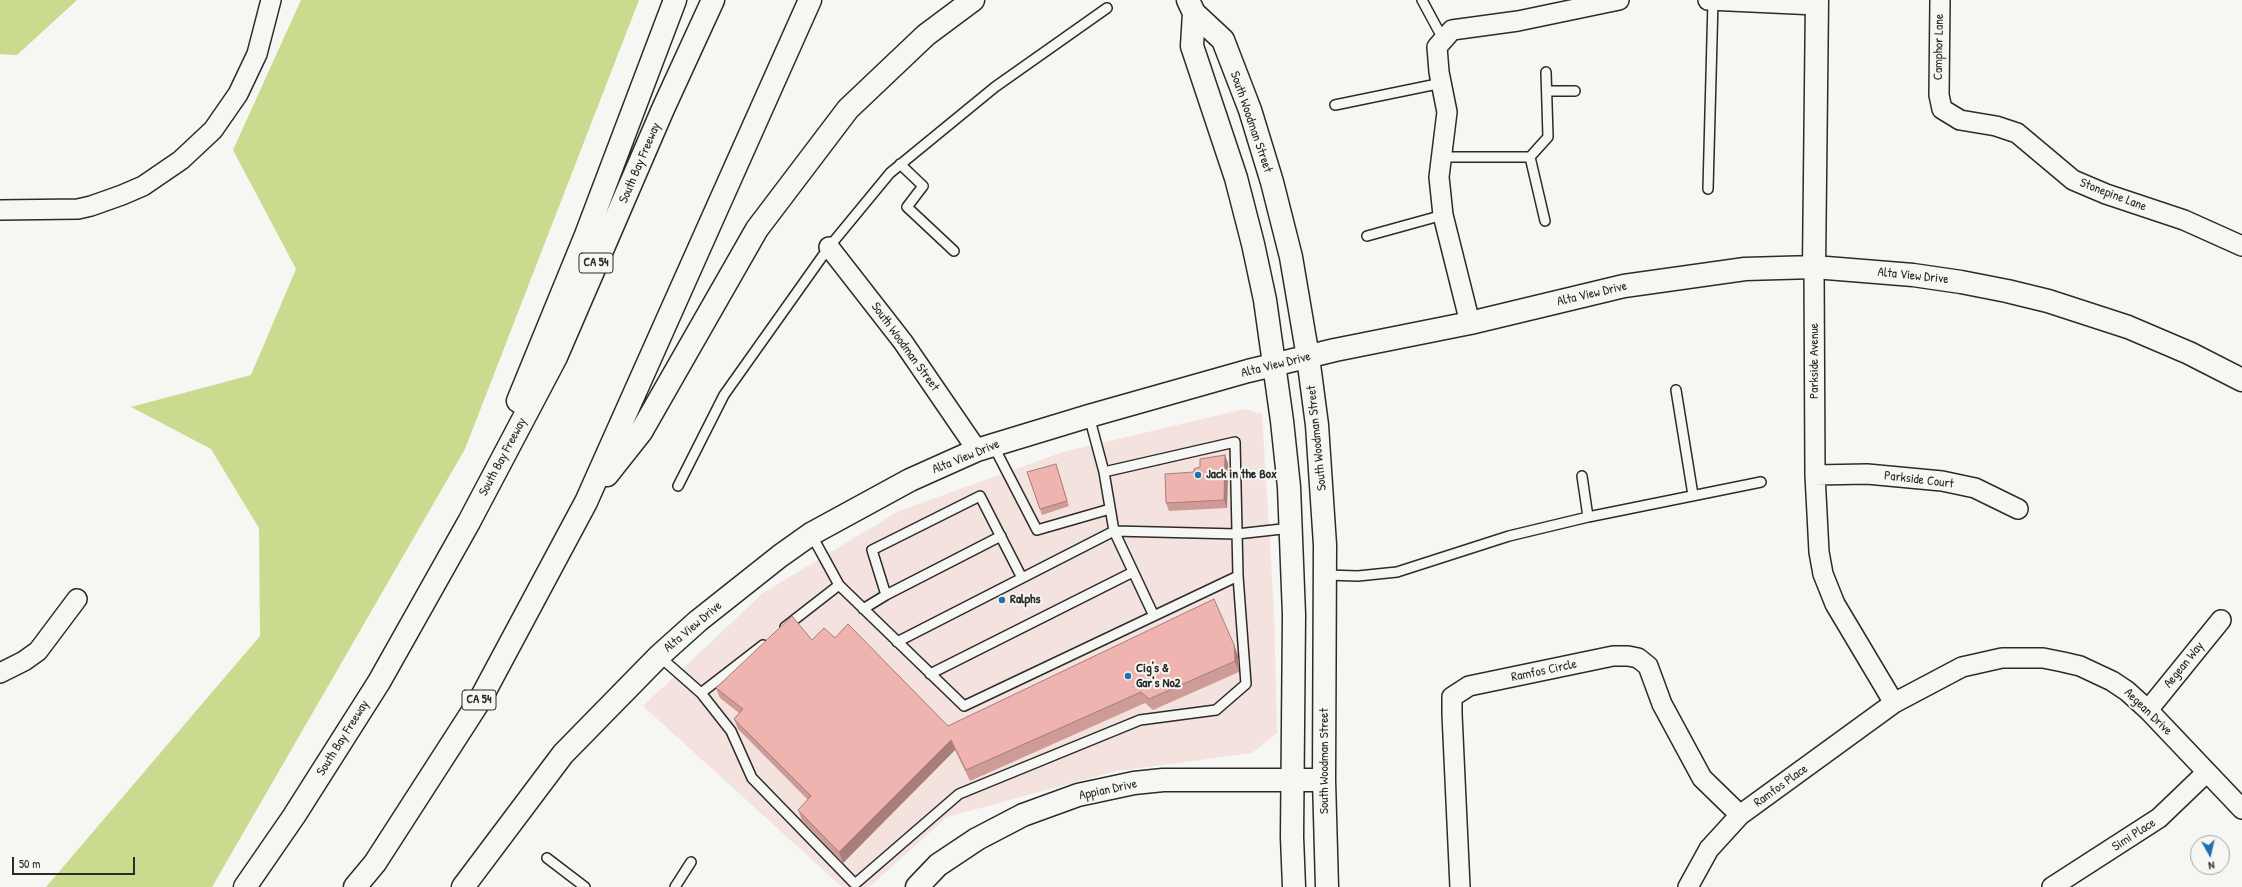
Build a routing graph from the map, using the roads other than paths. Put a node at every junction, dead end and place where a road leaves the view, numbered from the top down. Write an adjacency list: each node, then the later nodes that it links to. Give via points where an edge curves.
1 (272, 0): 25 (street, via 257,54 238,94 213,130 181,160 143,186 91,206 78,209)
2 (675, 0): 50 (main road, via 586,235)
3 (713, 0): 50 (main road, South Bay Freeway / CA 54, via 556,356)
4 (810, 0): 46 (main road, CA 54)
5 (973, 0): 46 (main road, via 926,35 848,109 757,229 640,432)
6 (1422, 0): 14 (lane)
7 (1619, 0): 14 (street, via 1518,21 1452,30)
8 (1708, 0): 9 (street)
9 (1713, 0): 11 (street); 24 (lane)
10 (1940, 0): 19 (street, Camphor Lane)
11 (1817, 2): 32 (main road, Parkside Avenue)
12 (1191, 6): 34 (main road, South Woodman Street, via 1223,40 1250,110 1291,257); 35 (main road, South Woodman Street, via 1192,46 1236,178 1265,300)
13 (1107, 8): 23 (lane, via 995,86)
14 (1443, 40): 16 (street, via 1437,47)
15 (1546, 72): 17 (lane)
16 (1442, 83): 20 (lane); 21 (street, via 1447,112)
17 (1547, 91): 18 (lane); 22 (lane, via 1548,137)
18 (1575, 91)
19 (1939, 95): 29 (street, Stonepine Lane, via 1942,109 1960,120 1996,126 2017,133 2073,180 2184,220)
20 (1335, 105)
21 (1443, 157): 22 (lane); 26 (street, via 1439,177)
22 (1530, 157): 27 (lane)
23 (900, 164): 30 (lane, via 890,172); 31 (lane, via 923,186 907,207)
24 (1708, 189)
25 (0, 210)
26 (1443, 215): 28 (lane); 33 (street)
27 (1545, 221)
28 (1367, 236)
29 (2242, 246)
30 (829, 247): 39 (street, South Woodman Street); 44 (lane, via 724,395)
31 (954, 251)
32 (1814, 267): 33 (main road, Alta View Drive, via 1744,269 1624,286); 36 (main road, Alta View Drive, via 1961,282 2048,301 2141,333 2189,353); 41 (street, Parkside Avenue)
33 (1470, 323): 34 (main road, Alta View Drive)
34 (1308, 357): 35 (main road, Alta View Drive); 57 (main road, South Woodman Street, via 1318,432)
35 (1276, 364): 38 (main road, Alta View Drive); 51 (main road, South Woodman Street)
36 (2242, 380)
37 (1676, 390): 45 (lane)
38 (1089, 416): 39 (main road, Alta View Drive); 40 (lane)
39 (985, 447): 47 (lane, via 1037,530); 53 (main road, Alta View Drive, via 910,480)
40 (1104, 472): 47 (lane); 54 (lane, via 1235,442)
41 (1815, 475): 48 (street, Parkside Court, via 1867,474 1942,481 1975,488); 71 (street, Parkside Avenue, via 1819,552 1828,590)
42 (1582, 476): 49 (lane)
43 (1760, 482): 45 (lane)
44 (678, 486)
45 (1693, 495): 49 (lane)
46 (586, 502): 82 (main road, CA 54, via 480,700 375,862)
47 (1110, 509): 52 (lane)
48 (2018, 509)
49 (1588, 517): 57 (lane, via 1509,536 1397,572 1358,576)
50 (469, 522): 81 (main road, South Bay Freeway / CA 54, via 379,682 294,816)
51 (1291, 528): 54 (lane); 74 (main road, South Woodman Street, via 1294,615)
52 (1114, 531): 54 (lane); 56 (lane); 59 (lane)
53 (811, 534): 60 (lane); 67 (main road, Alta View Drive, via 698,621)
54 (1238, 534): 58 (lane)
55 (1001, 536): 59 (lane); 61 (lane); 61 (lane, via 980,496 872,550)
56 (1133, 572): 64 (lane); 69 (lane)
57 (1326, 575): 75 (main road, South Woodman Street)
58 (1238, 576): 64 (lane); 70 (lane, via 1246,684 1216,710 1140,720 959,794 855,884 752,778 731,731)
59 (1022, 578): 66 (lane)
60 (838, 585): 63 (lane); 70 (lane)
61 (886, 595): 63 (lane)
62 (77, 599): 68 (street, via 38,651)
63 (863, 609): 66 (lane)
64 (1154, 616): 69 (lane, via 964,706)
65 (2221, 620): 72 (street, Aegean Way)
66 (897, 642): 69 (lane)
67 (659, 656): 70 (lane); 83 (main road, Alta View Drive, via 563,754)
68 (0, 673)
69 (930, 674)
70 (701, 693)
71 (1894, 703): 72 (street, Aegean Drive, via 1962,668 1982,662 2022,657 2063,662 2096,673 2127,691); 77 (street, Ramfos Place)
72 (2148, 710): 73 (street, Aegean Drive)
73 (2208, 772): 76 (street, Aegean Drive); 80 (street, Simi Place, via 2159,818)
74 (1292, 779): 75 (main road, Appian Drive); 86 (main road, Appian Drive, via 1163,780 1134,783 1078,795 1023,815 977,839 938,865); 87 (main road, South Woodman Street)
75 (1324, 780): 88 (main road, South Woodman Street)
76 (2242, 809)
77 (1740, 815): 89 (street, Ramfos Circle, via 1702,778 1662,704 1648,666 1638,658 1613,656 1469,686 1452,697); 90 (street, Ramfos Place, via 1709,849)
78 (547, 858): 84 (lane)
79 (691, 862): 85 (lane)
80 (2058, 885)
81 (245, 887)
82 (355, 887)
83 (464, 887)
84 (585, 887)
85 (675, 887)
86 (917, 887)
87 (1294, 887)
88 (1327, 887)
89 (1460, 887)
90 (1688, 887)

